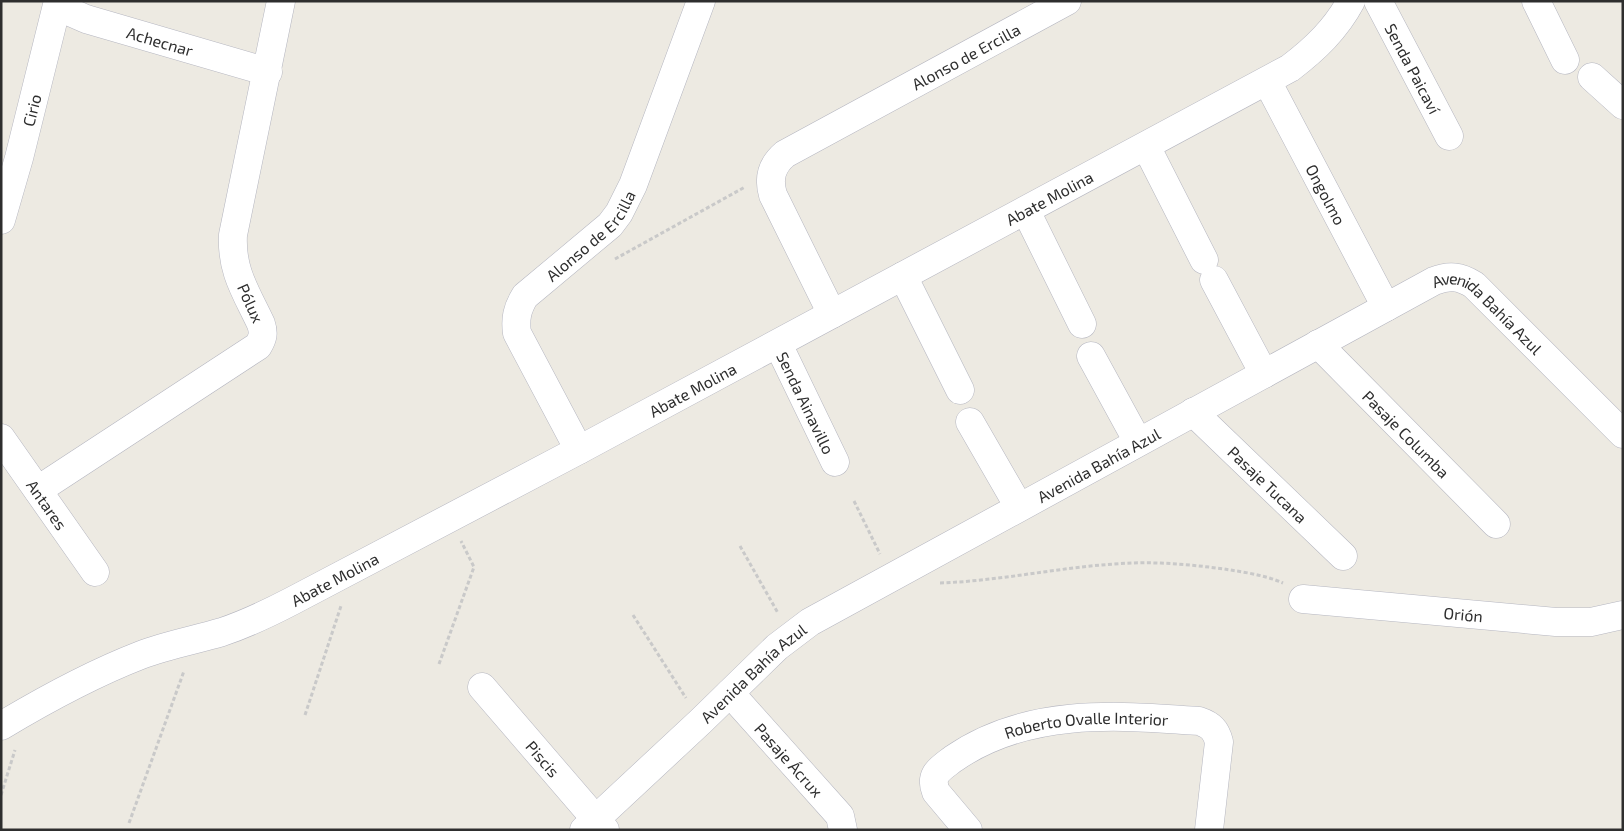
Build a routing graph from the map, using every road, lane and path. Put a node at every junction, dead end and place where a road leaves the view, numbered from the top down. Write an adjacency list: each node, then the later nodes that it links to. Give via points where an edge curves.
1 (58, 1): 9 (street, Achecnar, via 70,12 86,19); 17 (street, Cirio)
2 (281, 1): 9 (street, Pólux)
3 (701, 1): 33 (street, Alonso de Ercilla, via 633,185 619,213 610,225 525,296 516,314 517,334)
4 (1067, 1): 15 (street, Alonso de Ercilla, via 785,154)
5 (1351, 1): 11 (street, Abate Molina, via 1344,15 1312,52)
6 (1378, 1): 13 (street, Senda Paicaví)
7 (1536, 1): 8 (street)
8 (1565, 60)
9 (268, 72): 35 (street, Pólux, via 233,235 232,253 235,270 263,331 258,346)
10 (1592, 77): 12 (street)
11 (1266, 81): 14 (street, Abate Molina); 20 (street, Ongolmo)
12 (1623, 105)
13 (1449, 136)
14 (1146, 146): 16 (street, Abate Molina); 26 (street)
15 (772, 172): 18 (path); 21 (street, via 773,195)
16 (1026, 211): 19 (street, Abate Molina); 22 (street)
17 (1, 220)
18 (610, 262)
19 (903, 276): 21 (street, Abate Molina); 27 (street)
20 (1386, 307): 24 (street, Avenida Bahía Azul); 30 (street, Avenida Bahía Azul, via 1445,277 1466,279)
21 (832, 314): 23 (street, Abate Molina)
22 (1082, 324)
23 (778, 344): 33 (street, Abate Molina); 34 (street, Senda Ainavillo)
24 (1318, 344): 26 (street, Avenida Bahía Azul); 39 (street, Pasaje Columba)
25 (1091, 356): 32 (street)
26 (1264, 374): 28 (street, Avenida Bahía Azul)
27 (960, 390)
28 (1193, 412): 32 (street, Avenida Bahía Azul); 41 (street, Pasaje Tucana)
29 (970, 422): 37 (street)
30 (1623, 434)
31 (1, 438): 35 (street, Antares)
32 (1138, 442): 37 (street, Avenida Bahía Azul)
33 (579, 450): 38 (street, Abate Molina)
34 (835, 462)
35 (38, 490): 43 (street, Antares)
36 (854, 501): 44 (path)
37 (1019, 507): 44 (street, Avenida Bahía Azul)
38 (449, 519): 42 (street, Abate Molina); 51 (path, via 474,567)
39 (1496, 524)
40 (740, 546): 49 (path)
41 (1343, 556)
42 (353, 570): 50 (street, Abate Molina, via 258,618); 54 (path)
43 (95, 572)
44 (892, 576): 49 (street, Avenida Bahía Azul)
45 (938, 583): 46 (path, via 1114,564 1160,563 1197,565 1274,579 1288,584)
46 (1303, 599): 48 (street, Orión, via 1556,622 1590,622)
47 (633, 615): 55 (path)
48 (1623, 615)
49 (791, 636): 53 (street, Avenida Bahía Azul)
50 (196, 639): 56 (street, Abate Molina, via 116,665); 57 (path)
51 (439, 664)
52 (482, 686): 58 (street, Piscis)
53 (730, 693): 55 (street, Avenida Bahía Azul); 59 (street, Pasaje Ácrux, via 840,816)
54 (305, 715)
55 (701, 721): 58 (street, Avenida Bahía Azul)
56 (1, 726)
57 (129, 823)
58 (595, 826)
59 (843, 829)
60 (968, 830): 61 (street, Roberto Ovalle Interior, via 936,792 934,778 940,769 982,742 1021,728 1070,718 1127,716 1199,721 1213,728 1218,742)
61 (1209, 830)

